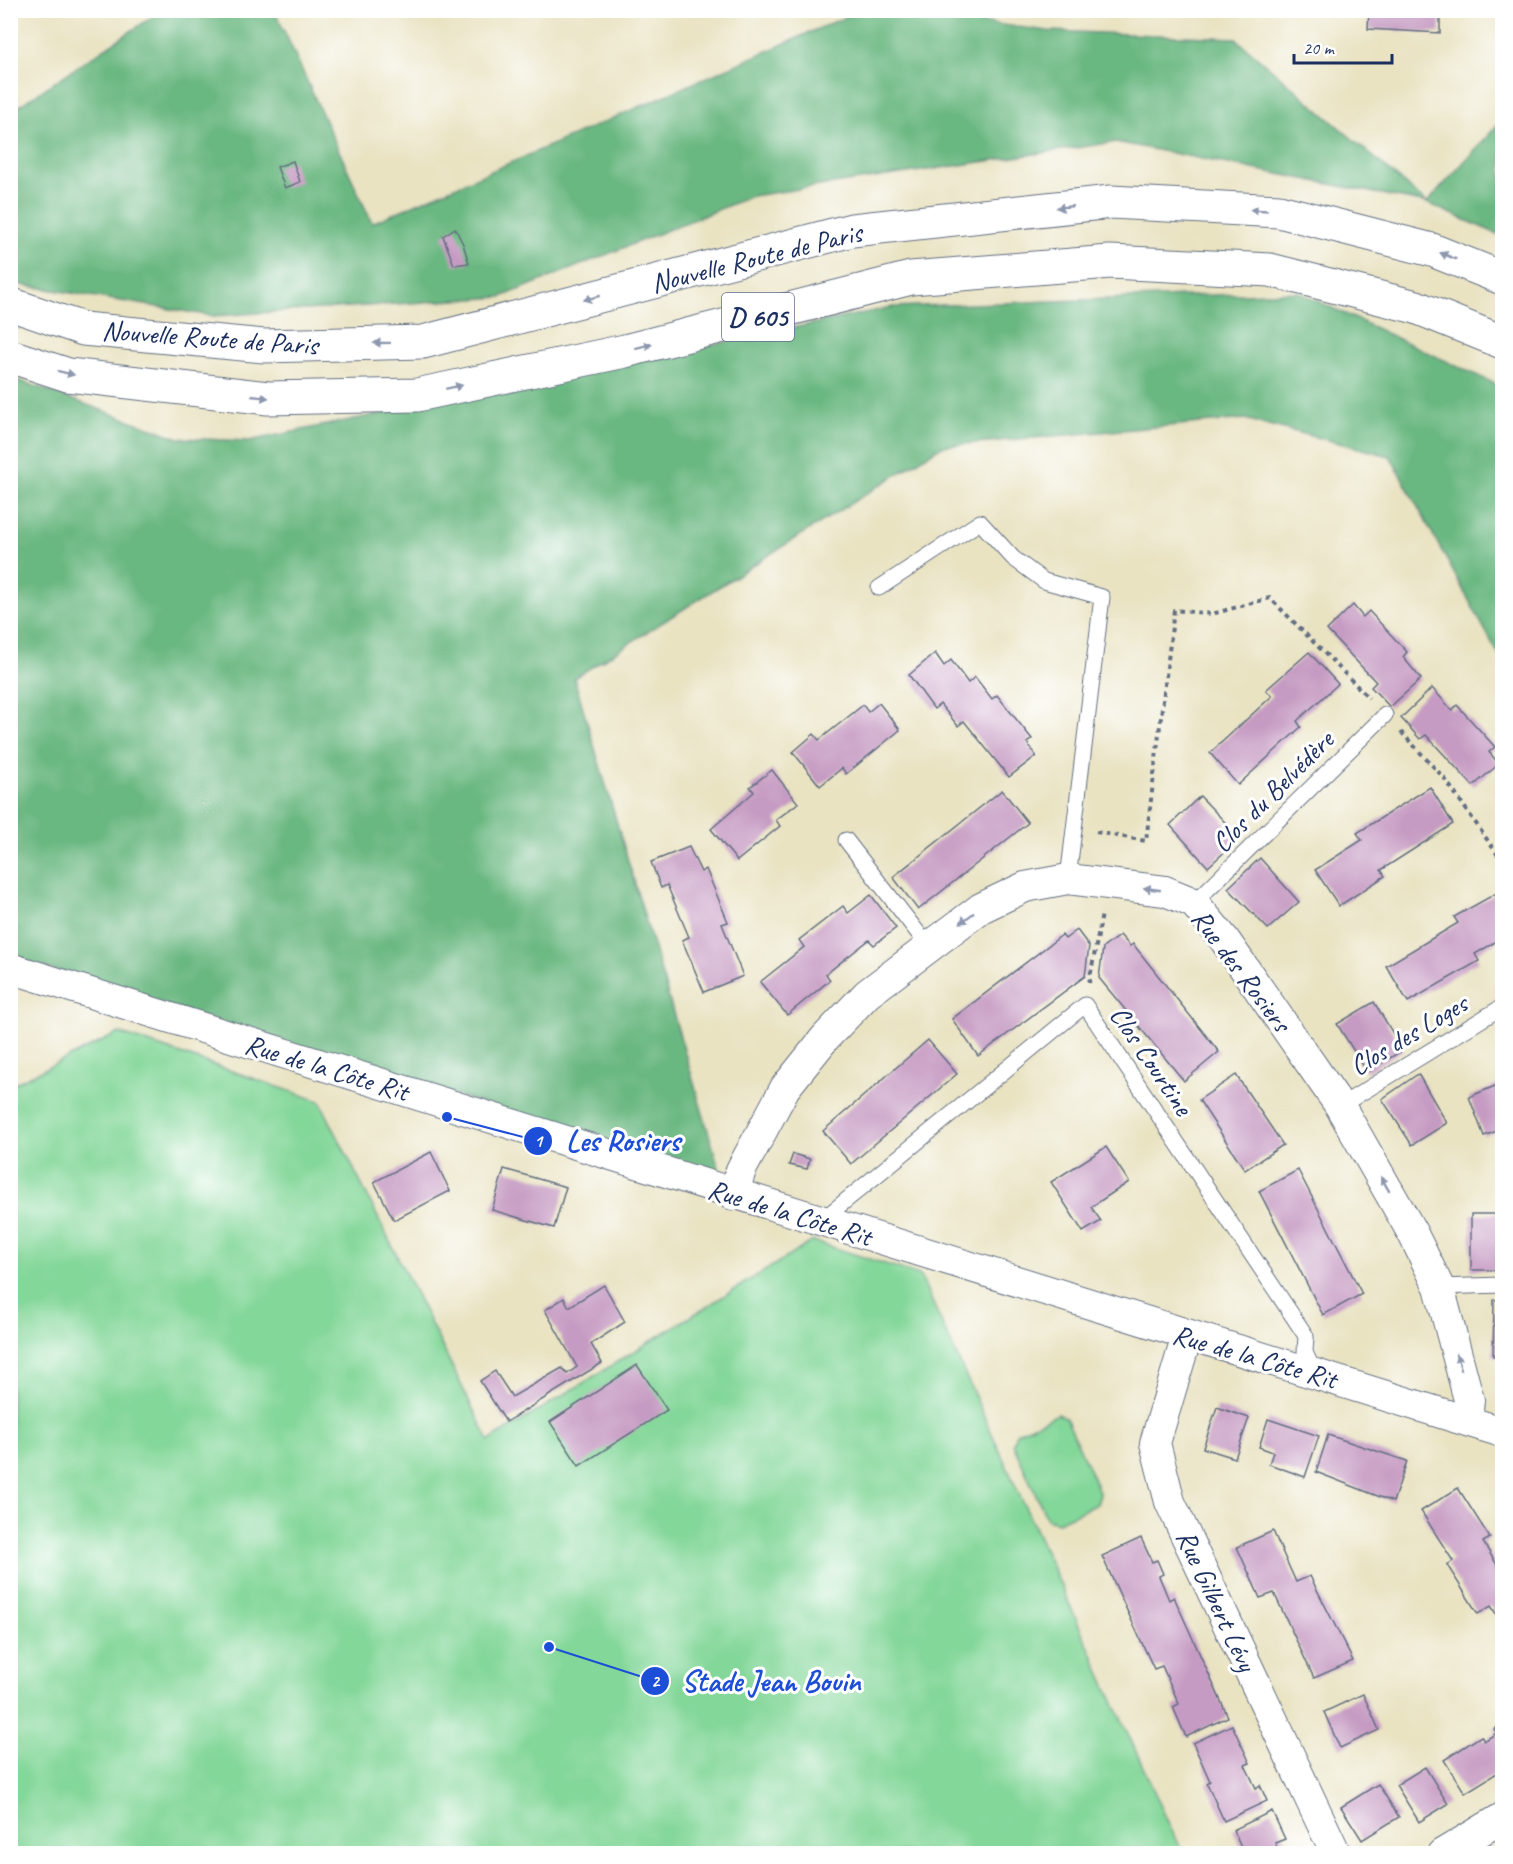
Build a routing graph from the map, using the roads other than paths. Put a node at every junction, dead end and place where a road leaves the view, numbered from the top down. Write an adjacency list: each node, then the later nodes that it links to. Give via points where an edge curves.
1 (1503, 278): 2 (main road, Nouvelle Route de Paris / D 605, one-way to 2, via 1432,250 1279,211 1111,202 852,230 423,342 241,344 83,329)
2 (10, 304)
3 (1503, 342): 4 (main road, Nouvelle Route de Paris / D 605, one-way to 3, via 68,375 268,398 417,395 625,351 911,278 1110,262 1270,270 1416,307)
4 (10, 356)
5 (879, 588): 8 (lane, via 980,522 1013,558 1044,581 1102,597)
6 (1385, 714): 9 (lane, Clos du Belvédère)
7 (846, 840): 10 (lane)
8 (1068, 879): 9 (street, Rue des Rosiers, one-way to 8, via 1165,891); 10 (street, Rue des Rosiers, one-way to 10, via 1025,887 981,908)
9 (1194, 903): 13 (street, Rue des Rosiers, via 1224,939)
10 (929, 946): 14 (street, Rue des Rosiers, via 867,994 792,1079 741,1170)
11 (10, 968): 14 (street, Rue de la Côte Rit)
12 (1503, 1007): 13 (lane, Clos des Loges)
13 (1340, 1106): 17 (street, Rue des Rosiers, one-way to 13)
14 (733, 1195): 15 (street, Rue de la Côte Rit)
15 (820, 1222): 18 (street, Rue de la Côte Rit); 19 (lane, Clos Courtine, via 1085,1005 1306,1336 1305,1352)
16 (1503, 1285): 17 (lane)
17 (1439, 1287): 20 (street, Rue des Rosiers, one-way to 17, via 1469,1400)
18 (1187, 1336): 19 (street, Rue de la Côte Rit); 23 (street, Rue Gilbert Lévy, via 1155,1443 1170,1502)
19 (1314, 1372): 20 (street, Rue de la Côte Rit)
20 (1467, 1419): 21 (street, Rue de la Côte Rit)
21 (1503, 1432)
22 (1503, 1818): 24 (street)
23 (1336, 1854)
24 (1442, 1854)

